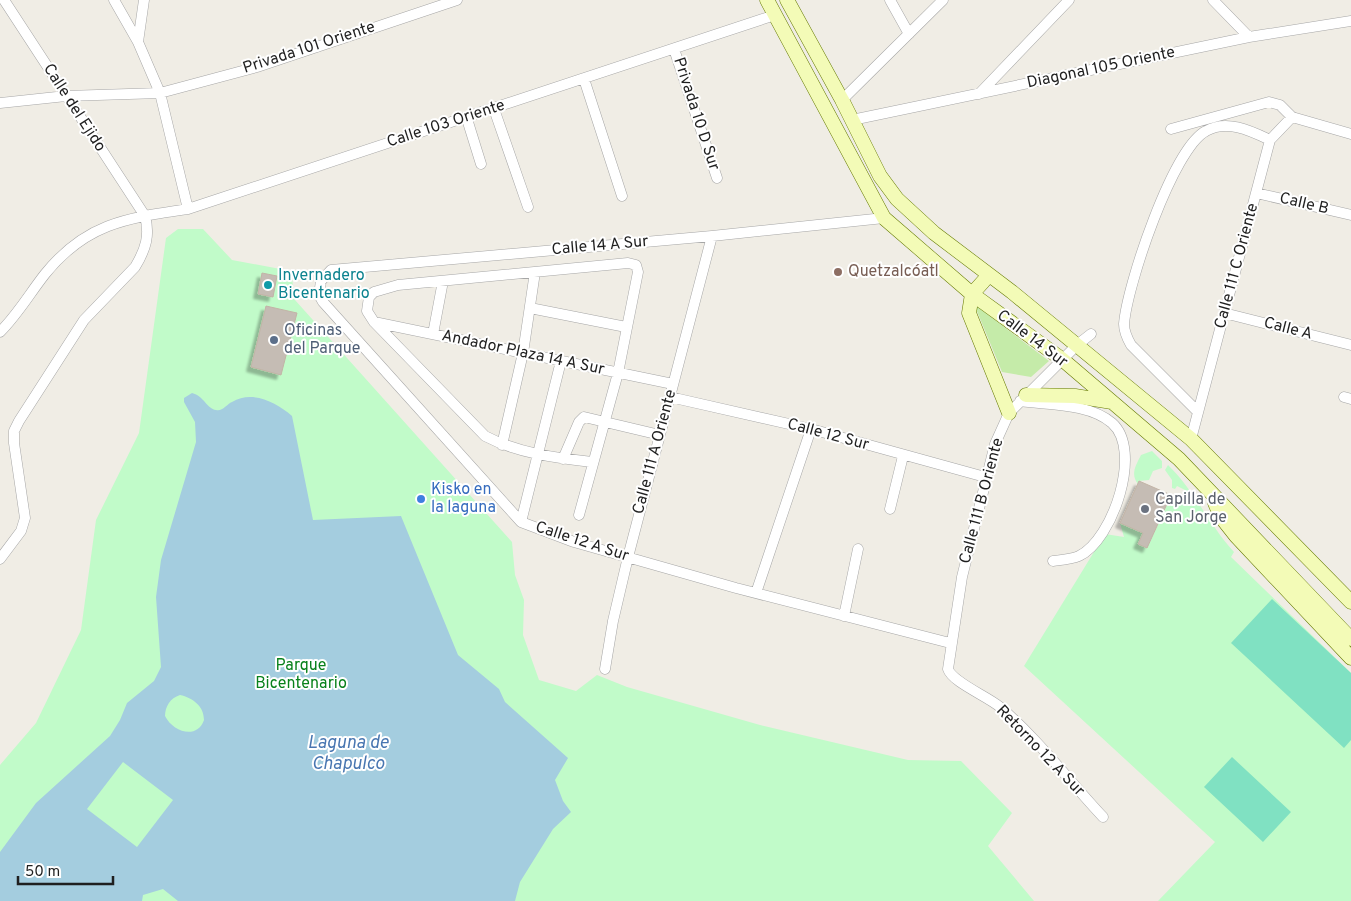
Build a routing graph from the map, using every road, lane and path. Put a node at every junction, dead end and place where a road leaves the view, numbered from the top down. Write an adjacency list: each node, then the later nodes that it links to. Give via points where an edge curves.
1 (4, 0): 20 (street, Calle del Ejido)
2 (114, 0): 15 (street)
3 (144, 0): 15 (street)
4 (457, 0): 18 (street, Privada 101 Oriente, via 257,67)
5 (766, 0): 11 (main road, Calle 14 Sur)
6 (787, 0): 21 (main road, Calle 14 Sur)
7 (890, 0): 13 (street)
8 (943, 0): 13 (street)
9 (1069, 0): 19 (street)
10 (1213, 0): 14 (street)
11 (774, 15): 16 (street, Calle 103 Oriente); 38 (main road, Calle 14 Sur)
12 (1351, 21): 14 (street, Diagonal 105 Oriente)
13 (909, 34): 21 (street)
14 (1249, 37): 19 (street, Diagonal 105 Oriente)
15 (138, 42): 18 (street)
16 (674, 49): 17 (street, Calle 103 Oriente); 31 (street, Privada 10 D Sur)
17 (584, 79): 23 (street, Calle 103 Oriente); 33 (street)
18 (160, 93): 20 (street, Privada 101 Oriente); 35 (street)
19 (979, 94): 26 (street, Diagonal 105 Oriente)
20 (66, 96): 22 (street, Privada 101 Oriente); 37 (street, Calle del Ejido)
21 (842, 100): 26 (main road, Calle 14 Sur)
22 (0, 103)
23 (494, 109): 25 (street, Calle 103 Oriente); 34 (street)
24 (1292, 117): 27 (street, via 1280,105 1269,102); 28 (street); 29 (street, Calle 111 C Oriente)
25 (466, 119): 30 (street); 35 (street, Calle 103 Oriente)
26 (852, 120): 41 (main road, Calle 14 Sur, via 880,176 898,199 934,233)
27 (1171, 129)
28 (1351, 134)
29 (1270, 140): 32 (street, Calle 111 C Oriente); 63 (street, via 1250,130 1229,126 1206,130 1189,146 1154,220 1128,303 1125,335 1131,345)
30 (481, 164)
31 (717, 178)
32 (1256, 193): 36 (street, Calle B); 46 (street, Calle 111 C Oriente)
33 (622, 196)
34 (528, 206)
35 (188, 209): 37 (street, Calle 103 Oriente)
36 (1351, 215)
37 (144, 216): 48 (street, Calle 103 Oriente, via 115,222 87,235 67,250); 81 (street, via 149,237 142,257 84,320 14,431 25,518 21,531)
38 (884, 218): 39 (street, Calle 14 A Sur); 44 (main road, Calle 14 Sur)
39 (712, 236): 42 (street, Calle 14 A Sur, via 331,270); 59 (street, Calle 111 A Oriente)
40 (535, 272): 43 (street); 45 (street); 49 (street, via 628,263 636,265 638,272)
41 (989, 275): 44 (main road); 53 (main road, Calle 14 Sur)
42 (321, 281): 78 (street, Calle 12 A Sur, via 323,302)
43 (443, 281): 47 (street, via 398,285 374,292 366,304); 51 (street)
44 (972, 294): 57 (main road, Calle 14 Sur); 64 (main road, via 969,313)
45 (530, 308): 49 (street); 55 (street)
46 (1224, 313): 54 (street, Calle A); 63 (street, Calle 111 C Oriente)
47 (374, 322): 51 (street, Andador Plaza 14 A Sur); 69 (street, via 481,432)
48 (5, 323): 50 (street, Calle 103 Oriente)
49 (626, 327): 58 (street)
50 (0, 332)
51 (433, 334): 55 (street, Andador Plaza 14 A Sur)
52 (1091, 334): 53 (street, Calle 111 B Oriente)
53 (1077, 345): 57 (street, Calle 111 B Oriente); 68 (main road, Calle 14 Sur)
54 (1351, 345)
55 (523, 353): 56 (street, Andador Plaza 14 A Sur); 69 (street)
56 (561, 360): 58 (street, Andador Plaza 14 A Sur); 70 (street)
57 (1063, 360): 61 (street, Calle 111 B Oriente); 62 (main road, Calle 14 Sur)
58 (618, 374): 59 (street, Andador Plaza 14 A Sur); 65 (street)
59 (673, 384): 60 (street, Calle 111 A Oriente)
60 (670, 396): 66 (street, Calle 12 Sur); 67 (street, Calle 111 A Oriente)
61 (1023, 398): 62 (main road, via 1076,396); 64 (street, Calle 111 B Oriente); 82 (street, via 1093,413 1114,424 1122,443 1125,469 1106,528 1080,556)
62 (1114, 402): 75 (main road, Calle 14 Sur, via 1179,459)
63 (1197, 411): 68 (street, Calle 111 C Oriente)
64 (1010, 413): 74 (street, Calle 111 B Oriente, via 995,444)
65 (605, 421): 67 (street); 72 (street, via 582,418); 73 (street)
66 (811, 429): 71 (street, Calle 12 Sur); 85 (street)
67 (660, 435): 80 (street, Calle 111 A Oriente)
68 (1191, 439): 83 (main road, Calle 14 Sur)
69 (502, 445): 70 (street)
70 (538, 454): 72 (street); 78 (street)
71 (902, 456): 74 (street, Calle 12 Sur); 76 (street)
72 (563, 459): 73 (street)
73 (592, 462): 77 (street)
74 (985, 477): 89 (street, Calle 111 B Oriente)
75 (1213, 495): 88 (main road, Calle 14 Sur); 90 (main road, via 1221,517 1236,536)
76 (890, 509)
77 (579, 515)
78 (522, 522): 80 (street, Calle 12 A Sur, via 574,542)
79 (858, 548): 87 (street)
80 (628, 557): 85 (street, Calle 12 A Sur); 91 (street, Calle 111 A Oriente)
81 (0, 559)
82 (1053, 561)
83 (1322, 572): 84 (main road); 86 (main road, Calle 14 Sur)
84 (1351, 586)
85 (756, 594): 87 (street, Calle 12 A Sur)
86 (1351, 602)
87 (844, 616): 89 (street, Calle 12 A Sur)
88 (1351, 639)
89 (950, 643): 92 (street, Retorno 12 A Sur, via 948,669 954,679 979,692 1017,722)
90 (1351, 658)
91 (605, 669)
92 (1103, 818)

